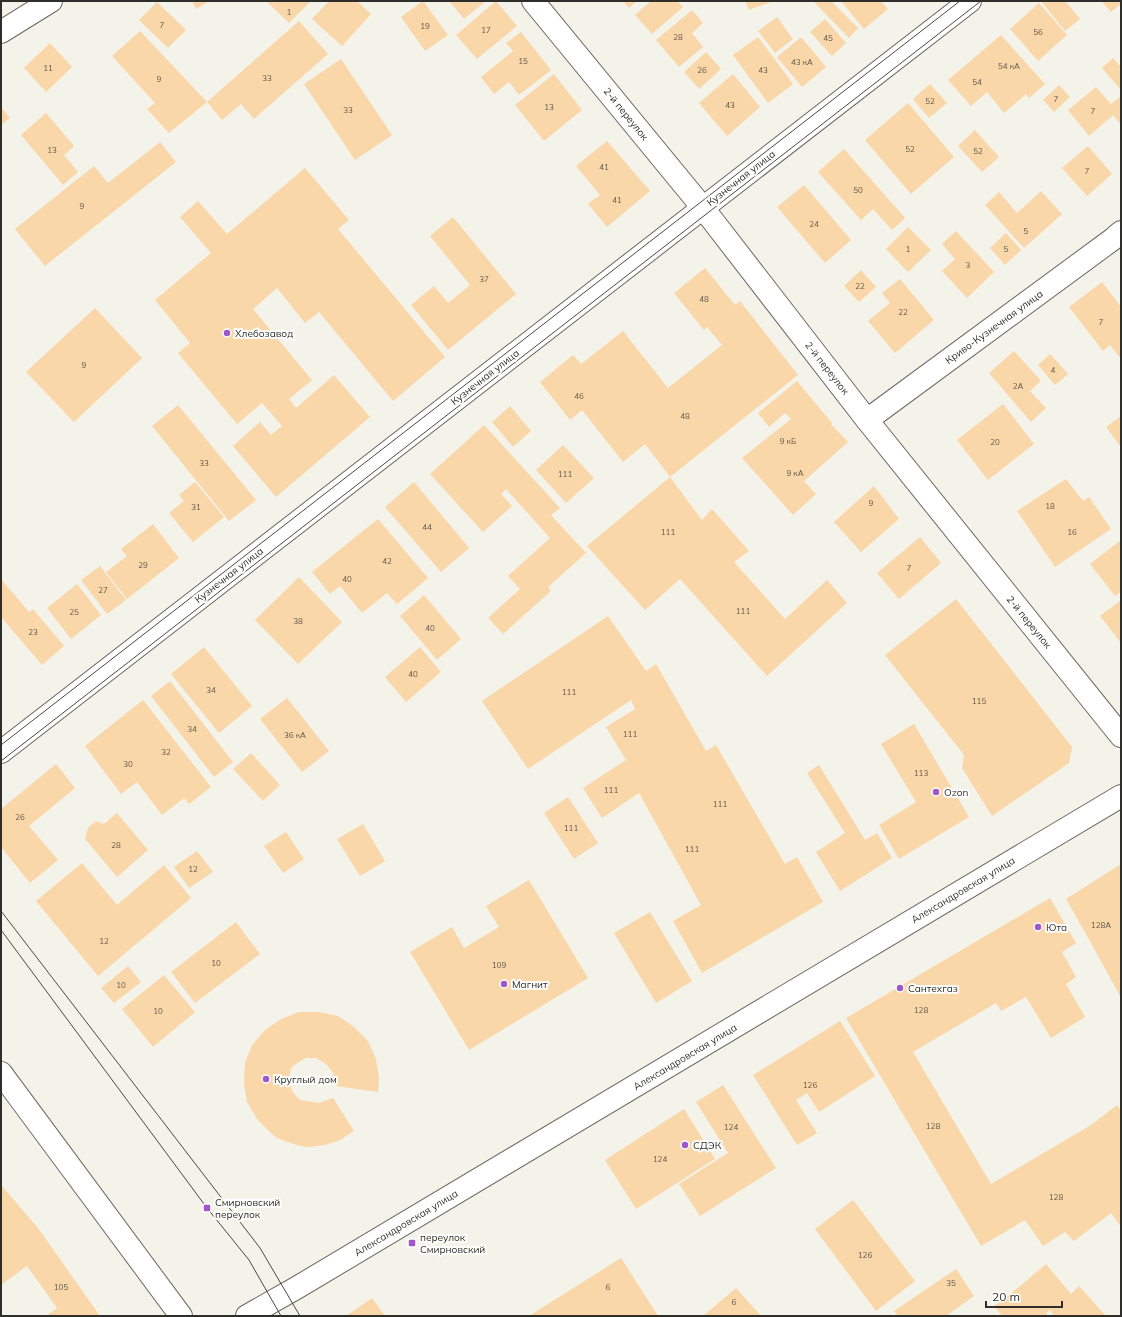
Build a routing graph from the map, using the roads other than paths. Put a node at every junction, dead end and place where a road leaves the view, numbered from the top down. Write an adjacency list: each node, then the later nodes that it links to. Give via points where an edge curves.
1 (51, 1): 4 (street)
2 (533, 1): 5 (street, 2-й переулок)
3 (970, 1): 5 (street, Кузнечная улица)
4 (1, 32)
5 (703, 208): 7 (street, 2-й переулок); 9 (street, Кузнечная улица)
6 (1118, 240): 7 (street, Криво-Кузнечная улица)
7 (867, 420): 8 (street, 2-й переулок)
8 (1121, 736)
9 (1, 752)
10 (1121, 796): 13 (street, Александровская улица)
11 (1, 1073): 12 (street)
12 (181, 1316)
13 (247, 1316)

